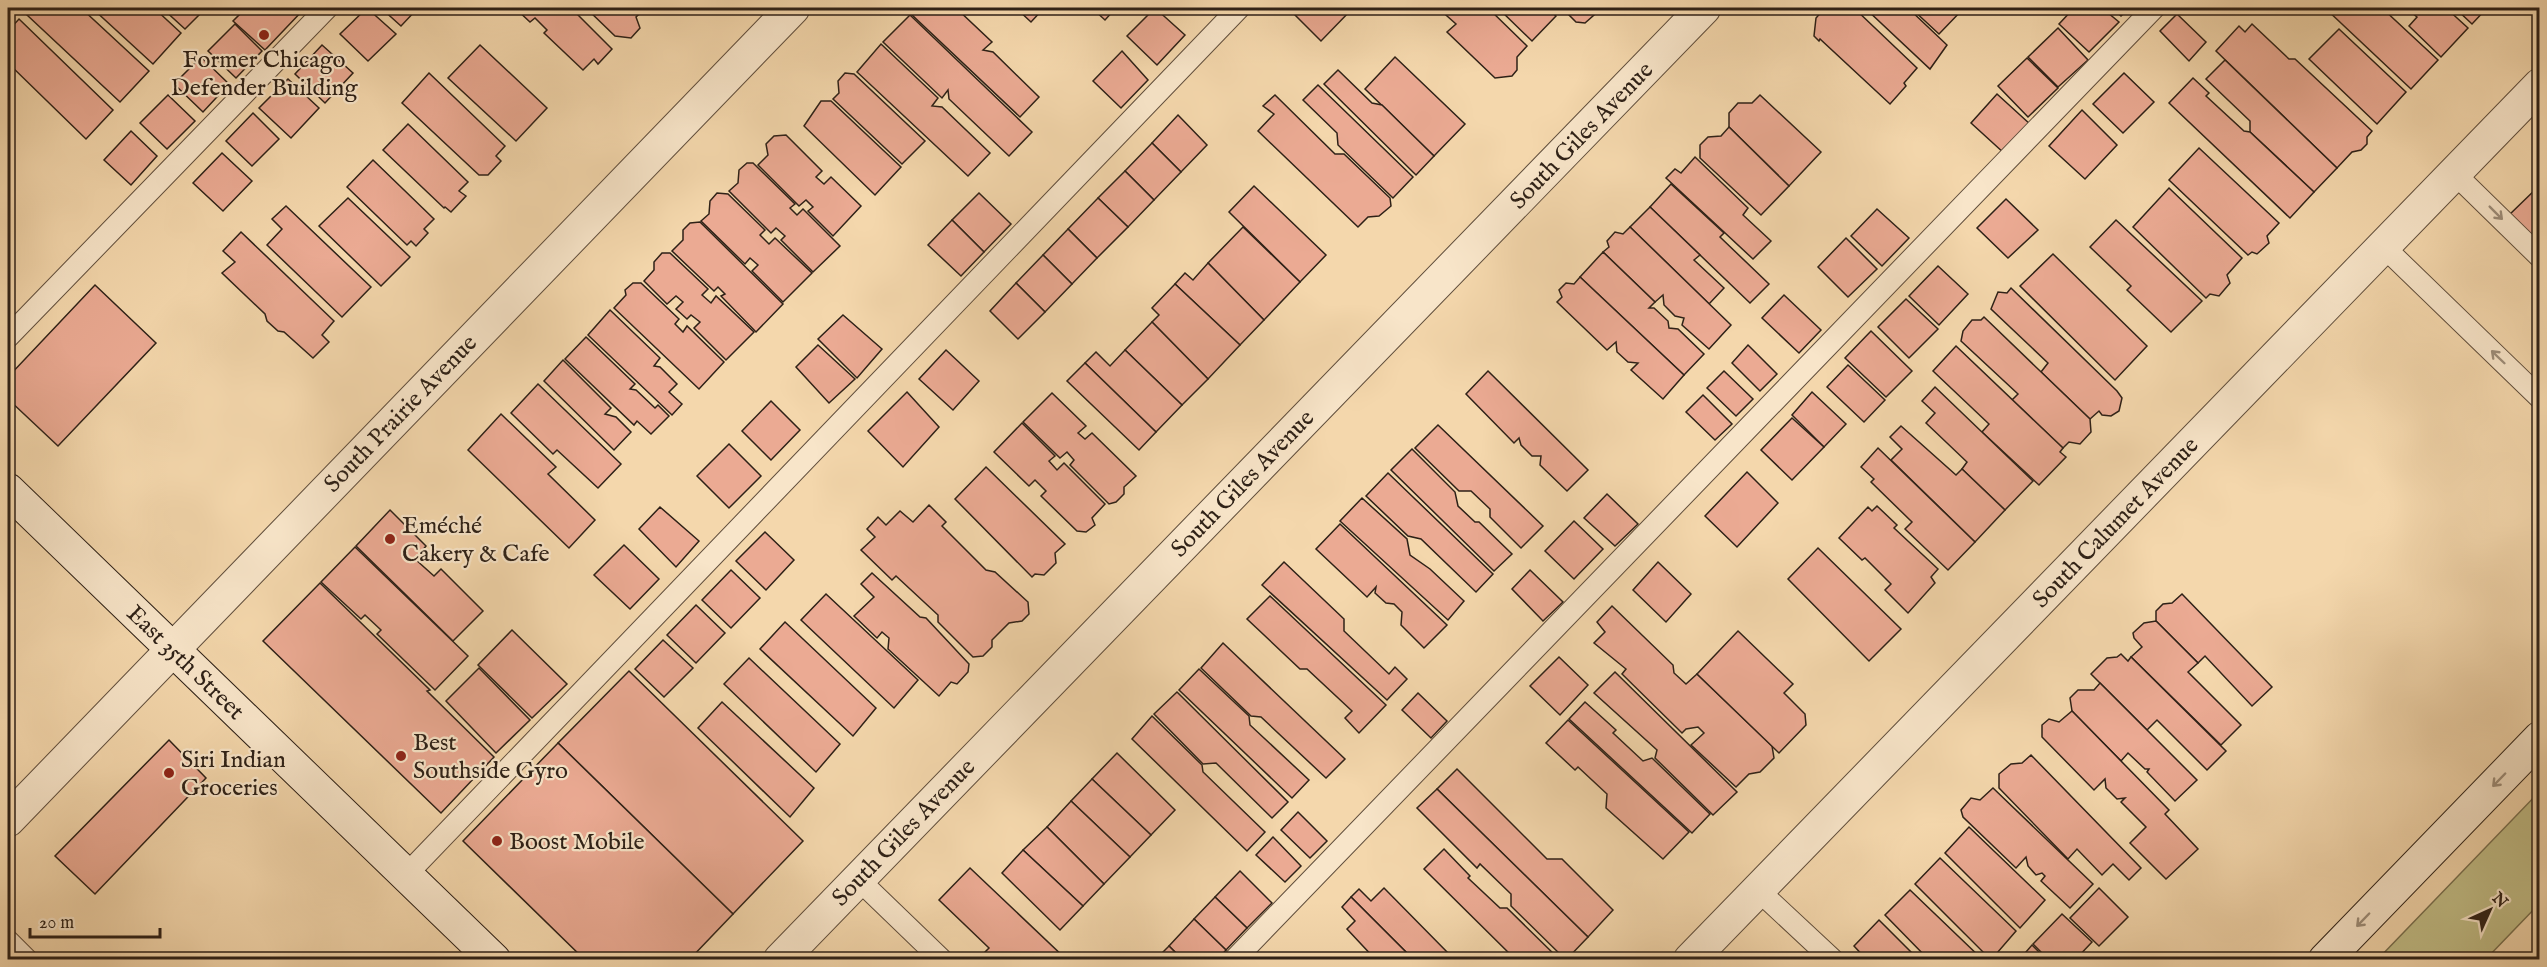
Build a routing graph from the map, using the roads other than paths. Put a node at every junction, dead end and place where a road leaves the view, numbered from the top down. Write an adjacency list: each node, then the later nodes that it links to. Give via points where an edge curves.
1 (327, 8): 10 (lane)
2 (793, 8): 13 (street, South Prairie Avenue)
3 (1239, 8): 16 (lane)
4 (1704, 8): 17 (street, South Giles Avenue)
5 (2154, 8): 24 (lane)
6 (2540, 85): 7 (street, South Calumet Avenue)
7 (2454, 172): 8 (street, South Calumet Avenue); 9 (lane, one-way to 9)
8 (2383, 246): 11 (lane, one-way to 8); 18 (street, South Calumet Avenue)
9 (2540, 256)
10 (8, 337)
11 (2540, 398)
12 (8, 490): 13 (street, East 35th Street)
13 (172, 649): 15 (street, South Prairie Avenue); 16 (street, East 35th Street)
14 (2540, 738): 27 (street, one-way to 27)
15 (8, 820)
16 (406, 875): 21 (street, East 35th Street)
17 (858, 879): 22 (street, South Giles Avenue); 23 (lane)
18 (1758, 890): 25 (street, South Calumet Avenue); 26 (lane)
19 (8, 940): 20 (lane)
20 (27, 960)
21 (494, 960)
22 (780, 960)
23 (942, 960)
24 (1234, 960)
25 (1690, 960)
26 (1833, 960)
27 (2325, 960)

